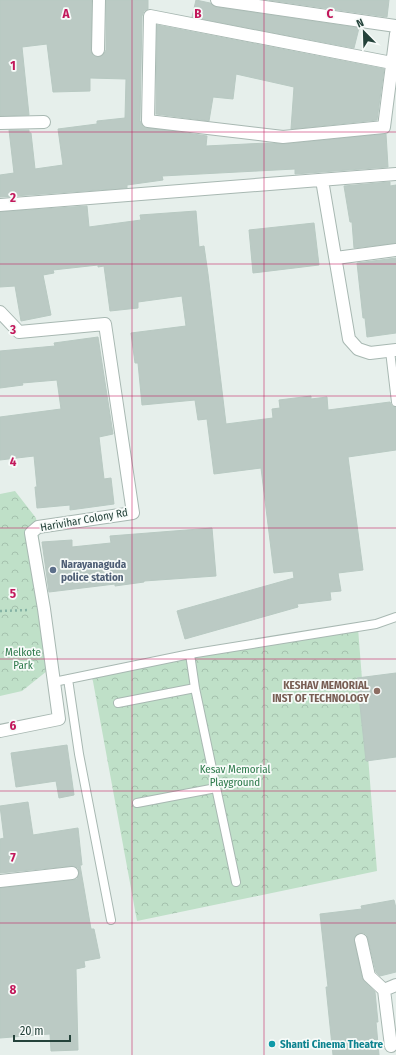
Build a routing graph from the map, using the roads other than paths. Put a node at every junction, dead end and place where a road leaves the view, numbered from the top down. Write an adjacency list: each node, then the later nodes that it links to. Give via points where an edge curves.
1 (99, 0): 5 (street)
2 (217, 0): 3 (street)
3 (396, 26)
4 (396, 34): 6 (street)
5 (98, 50)
6 (394, 63): 6 (street, via 150,16 148,121 283,137 384,127)
7 (44, 122): 8 (street)
8 (0, 123)
9 (396, 174): 10 (street)
10 (322, 180): 11 (street); 13 (street)
11 (0, 205)
12 (396, 250): 13 (street)
13 (336, 258): 15 (street, via 349,339 358,350 370,353)
14 (0, 312): 20 (street, Harivihar Colony Rd, via 19,332 105,324 133,513 38,527 31,533)
15 (393, 350): 16 (lane)
16 (396, 402)
17 (396, 617): 18 (lane, via 376,624)
18 (190, 654): 19 (lane); 21 (lane)
19 (68, 679): 20 (lane); 29 (lane, via 79,754)
20 (54, 682): 23 (street, Harivihar Colony Rd, via 59,719)
21 (195, 688): 22 (lane); 24 (lane)
22 (118, 703)
23 (0, 731)
24 (216, 788): 25 (lane); 28 (lane)
25 (137, 803)
26 (72, 873): 27 (street)
27 (0, 881)
28 (236, 882)
29 (111, 920)
30 (361, 940): 32 (street, via 369,976)
31 (396, 985): 32 (street)
32 (384, 990): 33 (street)
33 (391, 1046)

